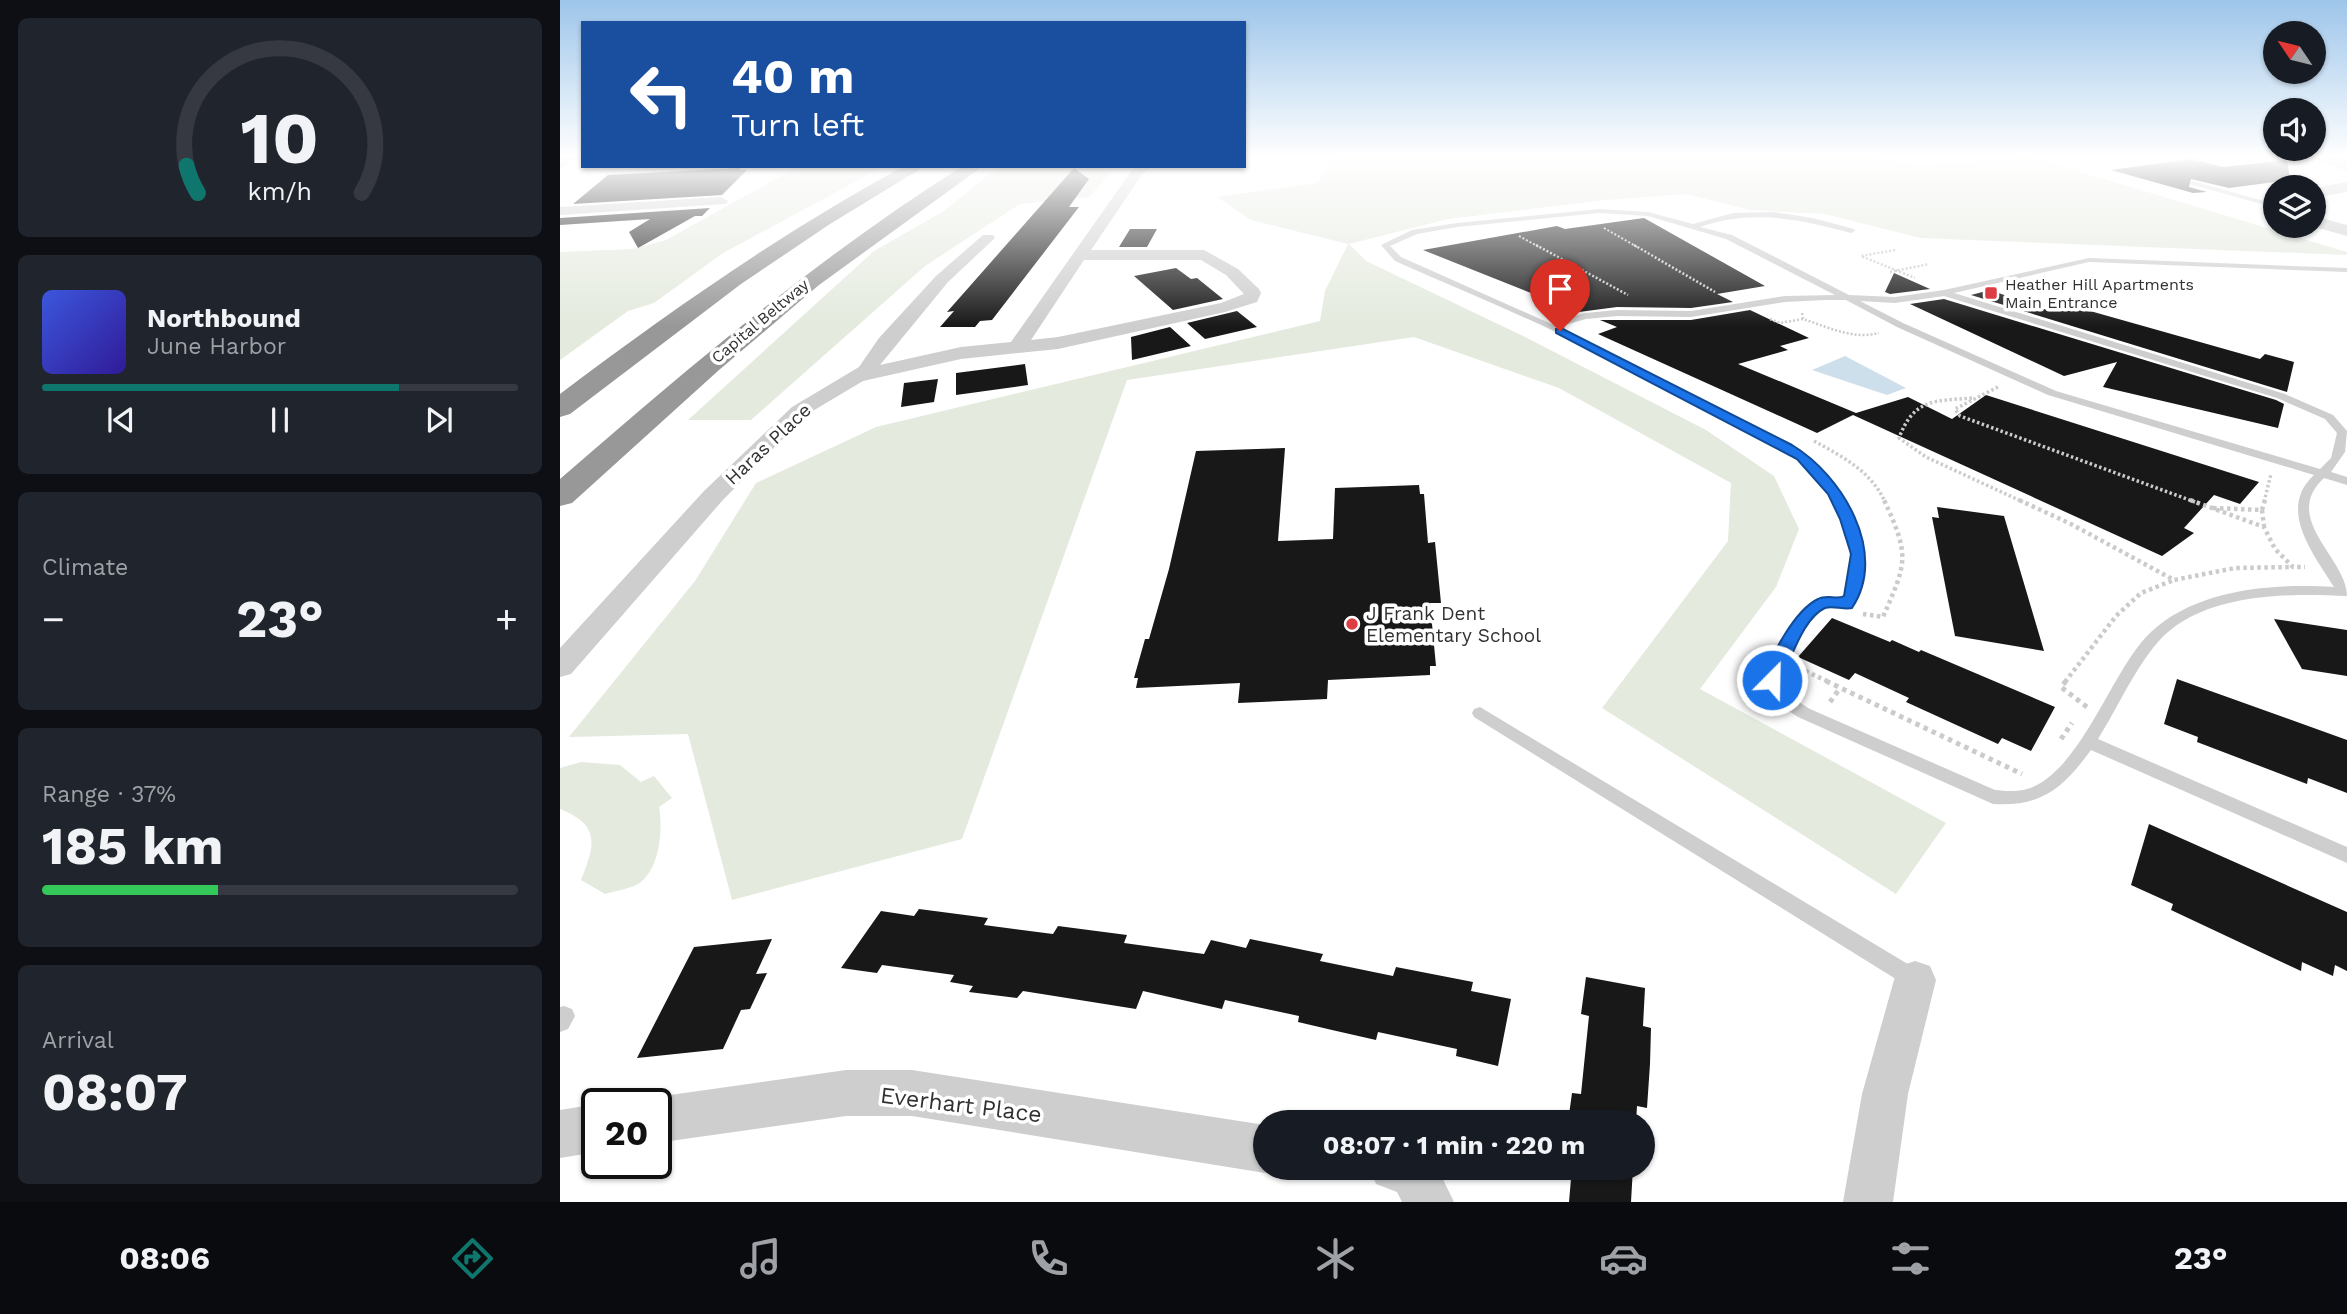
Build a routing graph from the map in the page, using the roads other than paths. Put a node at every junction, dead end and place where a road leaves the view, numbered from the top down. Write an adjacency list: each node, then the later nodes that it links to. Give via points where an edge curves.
1 (834, 213): 18 (highway, via 749,267)
2 (900, 213): 21 (highway, Capital Beltway, via 821,269)
3 (1108, 213): 11 (street)
4 (1579, 213): 15 (lane, via 1430,229 1385,244 1398,259)
5 (1643, 213): 7 (lane)
6 (2326, 225): 9 (street)
7 (1695, 226): 8 (lane, via 1758,214 1809,219); 14 (lane, via 1729,237)
8 (1851, 231)
9 (2347, 231)
10 (988, 238): 17 (street, Haras Place, via 942,279)
11 (1078, 255): 16 (street); 16 (street, via 1204,255 1232,272 1253,293 1251,298 1225,307 1058,344)
12 (2347, 270): 13 (lane, via 2089,260)
13 (1944, 293): 14 (lane, via 1895,300); 19 (lane, via 2315,409 2343,433 2337,462)
14 (1849, 298): 15 (lane, via 1766,301 1691,314 1585,316 1561,323); 19 (lane, via 2052,393)
15 (1560, 331): 25 (lane, via 1788,448 1834,493 1859,554 1852,596 1847,604 1825,601 1811,610 1778,659 1772,680 1782,699 1993,797 2016,799 2039,793)
16 (1016, 348): 17 (street, via 937,357)
17 (859, 376): 23 (street, Haras Place, via 799,411 713,496)
18 (560, 408)
19 (2322, 475): 20 (lane); 22 (lane, via 2305,491 2302,505 2314,543)
20 (2347, 481)
21 (560, 496)
22 (2346, 592): 25 (lane, via 2290,590 2250,595 2203,609 2161,630)
23 (560, 667)
24 (1480, 713): 27 (lane)
25 (2087, 741): 26 (lane)
26 (2347, 855)
27 (1915, 980): 34 (street, via 1885,1094)
28 (672, 1118): 31 (street, Everhart Place, via 846,1093 912,1093)
29 (581, 1131): 30 (street)
30 (560, 1134)
31 (1253, 1147)
32 (1417, 1180): 33 (street)
33 (1429, 1202)
34 (1868, 1202)

